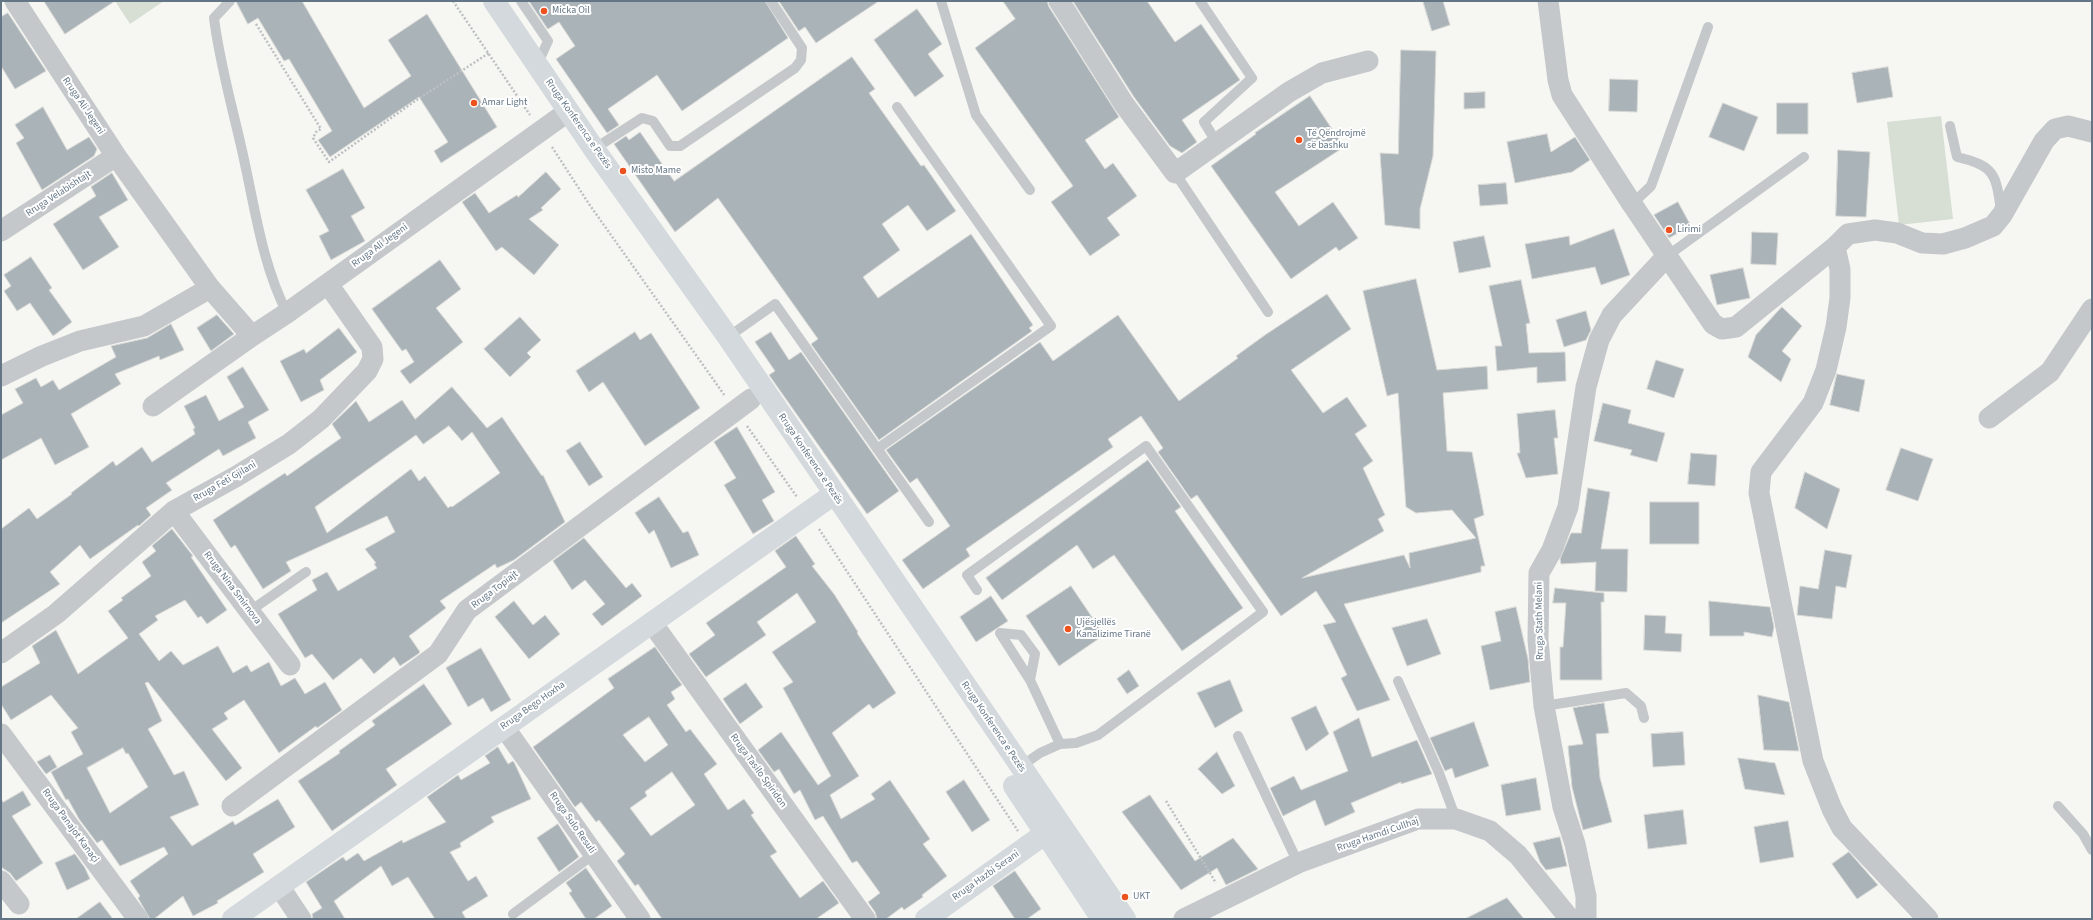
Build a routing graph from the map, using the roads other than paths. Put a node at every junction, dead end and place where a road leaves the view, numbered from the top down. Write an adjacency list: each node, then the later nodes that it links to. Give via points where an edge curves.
1 (15, 1): 20 (street, Rruga Ali Jegeni)
2 (230, 1): 33 (lane, via 214,18 218,56 271,278)
3 (477, 1): 15 (main road, Rruga Konferenca e Pezës)
4 (494, 1): 13 (main road, Rruga Konferenca e Pezës)
5 (521, 1): 13 (lane, via 548,41)
6 (771, 1): 19 (lane, via 802,48 801,60 795,68 680,146 670,146 653,121 642,118)
7 (941, 1): 23 (lane, via 976,115)
8 (1059, 1): 22 (street, via 1124,104)
9 (1200, 1): 18 (lane, via 1252,78 1204,122)
10 (1548, 1): 24 (street, via 1562,95)
11 (1708, 27): 24 (lane, via 1651,186)
12 (1368, 61): 18 (street, via 1322,73 1289,92)
13 (537, 65): 19 (main road, Rruga Konferenca e Pezës)
14 (897, 107): 40 (lane, via 1051,326)
15 (559, 118): 29 (street, Rruga Ali Jegeni); 37 (main road, Rruga Konferenca e Pezës)
16 (1950, 126): 25 (lane, via 1957,157 1977,162 1989,169 1996,182)
17 (2092, 132): 25 (street, via 2068,126 2055,130 2044,141)
18 (1217, 143): 22 (street)
19 (594, 149): 35 (main road, Rruga Konferenca e Pezës)
20 (116, 156): 26 (street, Rruga Velabishtajt); 30 (street, Rruga Ali Jegeni)
21 (1804, 157): 28 (lane)
22 (1175, 173): 32 (lane)
23 (1030, 190)
24 (1632, 204): 28 (street)
25 (2002, 215): 27 (street, via 1993,226 1943,244 1922,243 1897,233 1875,230 1848,234)
26 (1, 230)
27 (1835, 247): 28 (street, via 1736,327 1722,328 1713,324); 81 (street, via 1840,269 1840,298 1826,370 1812,403 1761,472 1759,493 1814,761 1832,809 1842,828)
28 (1667, 256): 52 (street, Rruga Stath Melani, via 1612,315 1599,340 1586,387 1568,507 1552,550 1539,573 1538,640)
29 (328, 284): 33 (street, Rruga Ali Jegeni); 42 (street, Rruga Feti Gjilani, via 372,347 373,359 367,371 321,419 289,444)
30 (210, 288): 34 (street, Rruga Ali Jegeni); 36 (street, via 144,326 80,341)
31 (2092, 309): 39 (street, via 2050,372)
32 (1268, 312)
33 (287, 313): 34 (street, Rruga Ali Jegeni)
34 (252, 336): 38 (street)
35 (728, 337): 40 (lane, via 775,304); 41 (main road, Rruga Konferenca e Pezës)
36 (1, 376)
37 (743, 404): 41 (main road, Rruga Konferenca e Pezës); 59 (street, Rruga Topiajt, via 467,610 438,654)
38 (153, 406)
39 (1989, 418)
40 (877, 449): 43 (lane)
41 (821, 503): 47 (main road, Rruga Bego Hoxha); 58 (main road, Rruga Konferenca e Pezës); 62 (main road, Rruga Konferenca e Pezës)
42 (174, 511): 46 (street, Rruga Nina Smirnova); 48 (street, Rruga Feti Gjilani, via 56,614)
43 (929, 522)
44 (306, 572): 46 (lane)
45 (977, 590): 57 (lane, via 967,575 1146,446 1263,612 1098,735 1076,743)
46 (250, 611): 49 (street, Rruga Nina Smirnova)
47 (652, 622): 54 (main road, Rruga Bego Hoxha); 74 (street, Rruga Tasilo Spiridon)
48 (1, 653)
49 (290, 665)
50 (1030, 680): 50 (lane, via 1017,660 1000,633 1020,635 1035,654); 57 (lane)
51 (1398, 681): 61 (lane, via 1439,772)
52 (1544, 706): 53 (lane, via 1626,693 1641,706); 80 (street, Rruga Stath Melani, via 1563,807 1575,844 1586,896)
53 (1644, 718)
54 (504, 727): 64 (street, Rruga Sulo Resuli); 67 (main road, Rruga Bego Hoxha)
55 (1, 734): 70 (street, Rruga Panajot Kanaçi)
56 (1238, 736): 65 (lane)
57 (1060, 744): 58 (lane, via 1040,753)
58 (1020, 767): 77 (main road, Rruga Konferenca e Pezës)
59 (232, 806)
60 (2058, 806): 63 (lane, via 2083,834)
61 (1456, 819): 65 (street, Rruga Hamdi Cullhaj, via 1418,819); 79 (street, Rruga Hamdi Cullhaj, via 1490,831 1518,855)
62 (1046, 833): 75 (main road, Rruga Hazbi Serani); 76 (main road, Rruga Konferenca e Pezës)
63 (2092, 850)
64 (594, 854): 69 (lane); 73 (street, Rruga Sulo Resuli)
65 (1298, 863): 78 (street, Rruga Hamdi Cullhaj)
66 (1, 881): 68 (street)
67 (279, 886): 71 (main road, Rruga Bego Hoxha); 72 (street)
68 (19, 904)
69 (513, 914)
70 (138, 919)
71 (233, 919)
72 (301, 919)
73 (640, 919)
74 (864, 919)
75 (926, 919)
76 (1102, 919)
77 (1125, 919)
78 (1184, 919)
79 (1570, 919)
80 (1586, 919)
81 (1928, 919)

